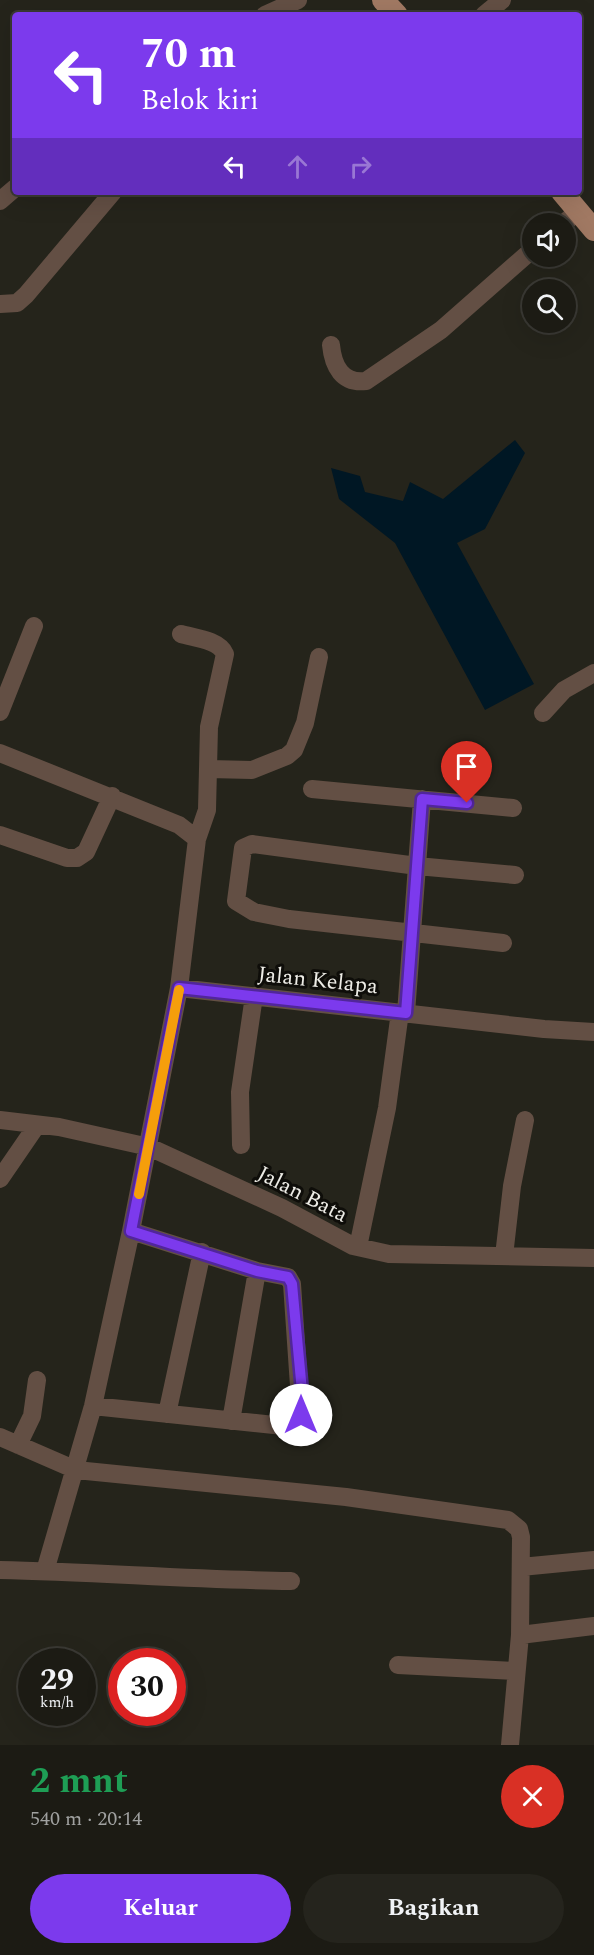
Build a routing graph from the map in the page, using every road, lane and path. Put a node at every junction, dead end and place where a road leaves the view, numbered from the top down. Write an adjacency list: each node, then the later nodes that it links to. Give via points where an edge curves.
1 (298, 0): 4 (street)
2 (382, 0): 5 (main road)
3 (502, 0): 6 (street)
4 (272, 12)
5 (394, 12)
6 (488, 12)
7 (12, 191): 10 (street)
8 (110, 195): 13 (street, via 26,295 17,303)
9 (563, 195): 11 (main road)
10 (0, 201)
11 (584, 222)
12 (522, 259): 14 (street, via 441,330 366,381 343,376 332,357)
13 (0, 304)
14 (331, 345)
15 (34, 626): 19 (street)
16 (181, 634): 22 (street, via 209,642 224,652 209,727)
17 (319, 657): 22 (street, via 305,723 294,750 252,770)
18 (594, 673): 20 (street, via 564,690)
19 (0, 712)
20 (543, 713)
21 (0, 753): 24 (street)
22 (209, 769): 28 (street, via 207,810)
23 (312, 789): 25 (street)
24 (112, 796): 27 (street, via 86,852 77,858); 28 (street, via 179,825)
25 (422, 799): 26 (street); 29 (street)
26 (513, 808)
27 (0, 835)
28 (197, 840): 33 (street)
29 (417, 866): 30 (street); 31 (street); 31 (street, via 252,844 243,848 236,889 236,901 243,908 270,917)
30 (515, 875)
31 (411, 934): 32 (street); 35 (street)
32 (503, 943)
33 (179, 988): 34 (street, Jalan Kelapa); 41 (street)
34 (254, 996): 35 (street, Jalan Kelapa); 40 (street, via 240,1092)
35 (403, 1013): 36 (street, Jalan Kelapa); 44 (street)
36 (594, 1032)
37 (0, 1120): 39 (street, Jalan Bata)
38 (525, 1120): 46 (street)
39 (37, 1125): 41 (street, Jalan Bata); 42 (street)
40 (241, 1145)
41 (149, 1147): 43 (street); 44 (street, Jalan Bata)
42 (0, 1179)
43 (131, 1231): 45 (street); 50 (street)
44 (358, 1247): 46 (street, Jalan Bata, via 389,1254)
45 (202, 1252): 48 (street); 51 (street)
46 (504, 1256): 47 (street, Jalan Bata)
47 (594, 1258)
48 (257, 1271): 52 (street); 52 (street, via 288,1277 292,1284 301,1415 293,1427)
49 (37, 1380): 54 (street, via 32,1416)
50 (93, 1406): 51 (street); 55 (street)
51 (167, 1414): 52 (street)
52 (231, 1421)
53 (0, 1437): 54 (street)
54 (18, 1445): 55 (street)
55 (76, 1470): 57 (street, via 346,1497 508,1520 519,1529); 58 (street)
56 (594, 1560): 57 (street)
57 (521, 1567): 62 (street)
58 (45, 1571): 59 (street); 60 (street)
59 (1, 1574)
60 (291, 1581)
61 (594, 1626): 62 (street)
62 (520, 1635): 64 (street)
63 (398, 1665): 64 (street)
64 (516, 1671): 65 (street)
65 (510, 1745)

